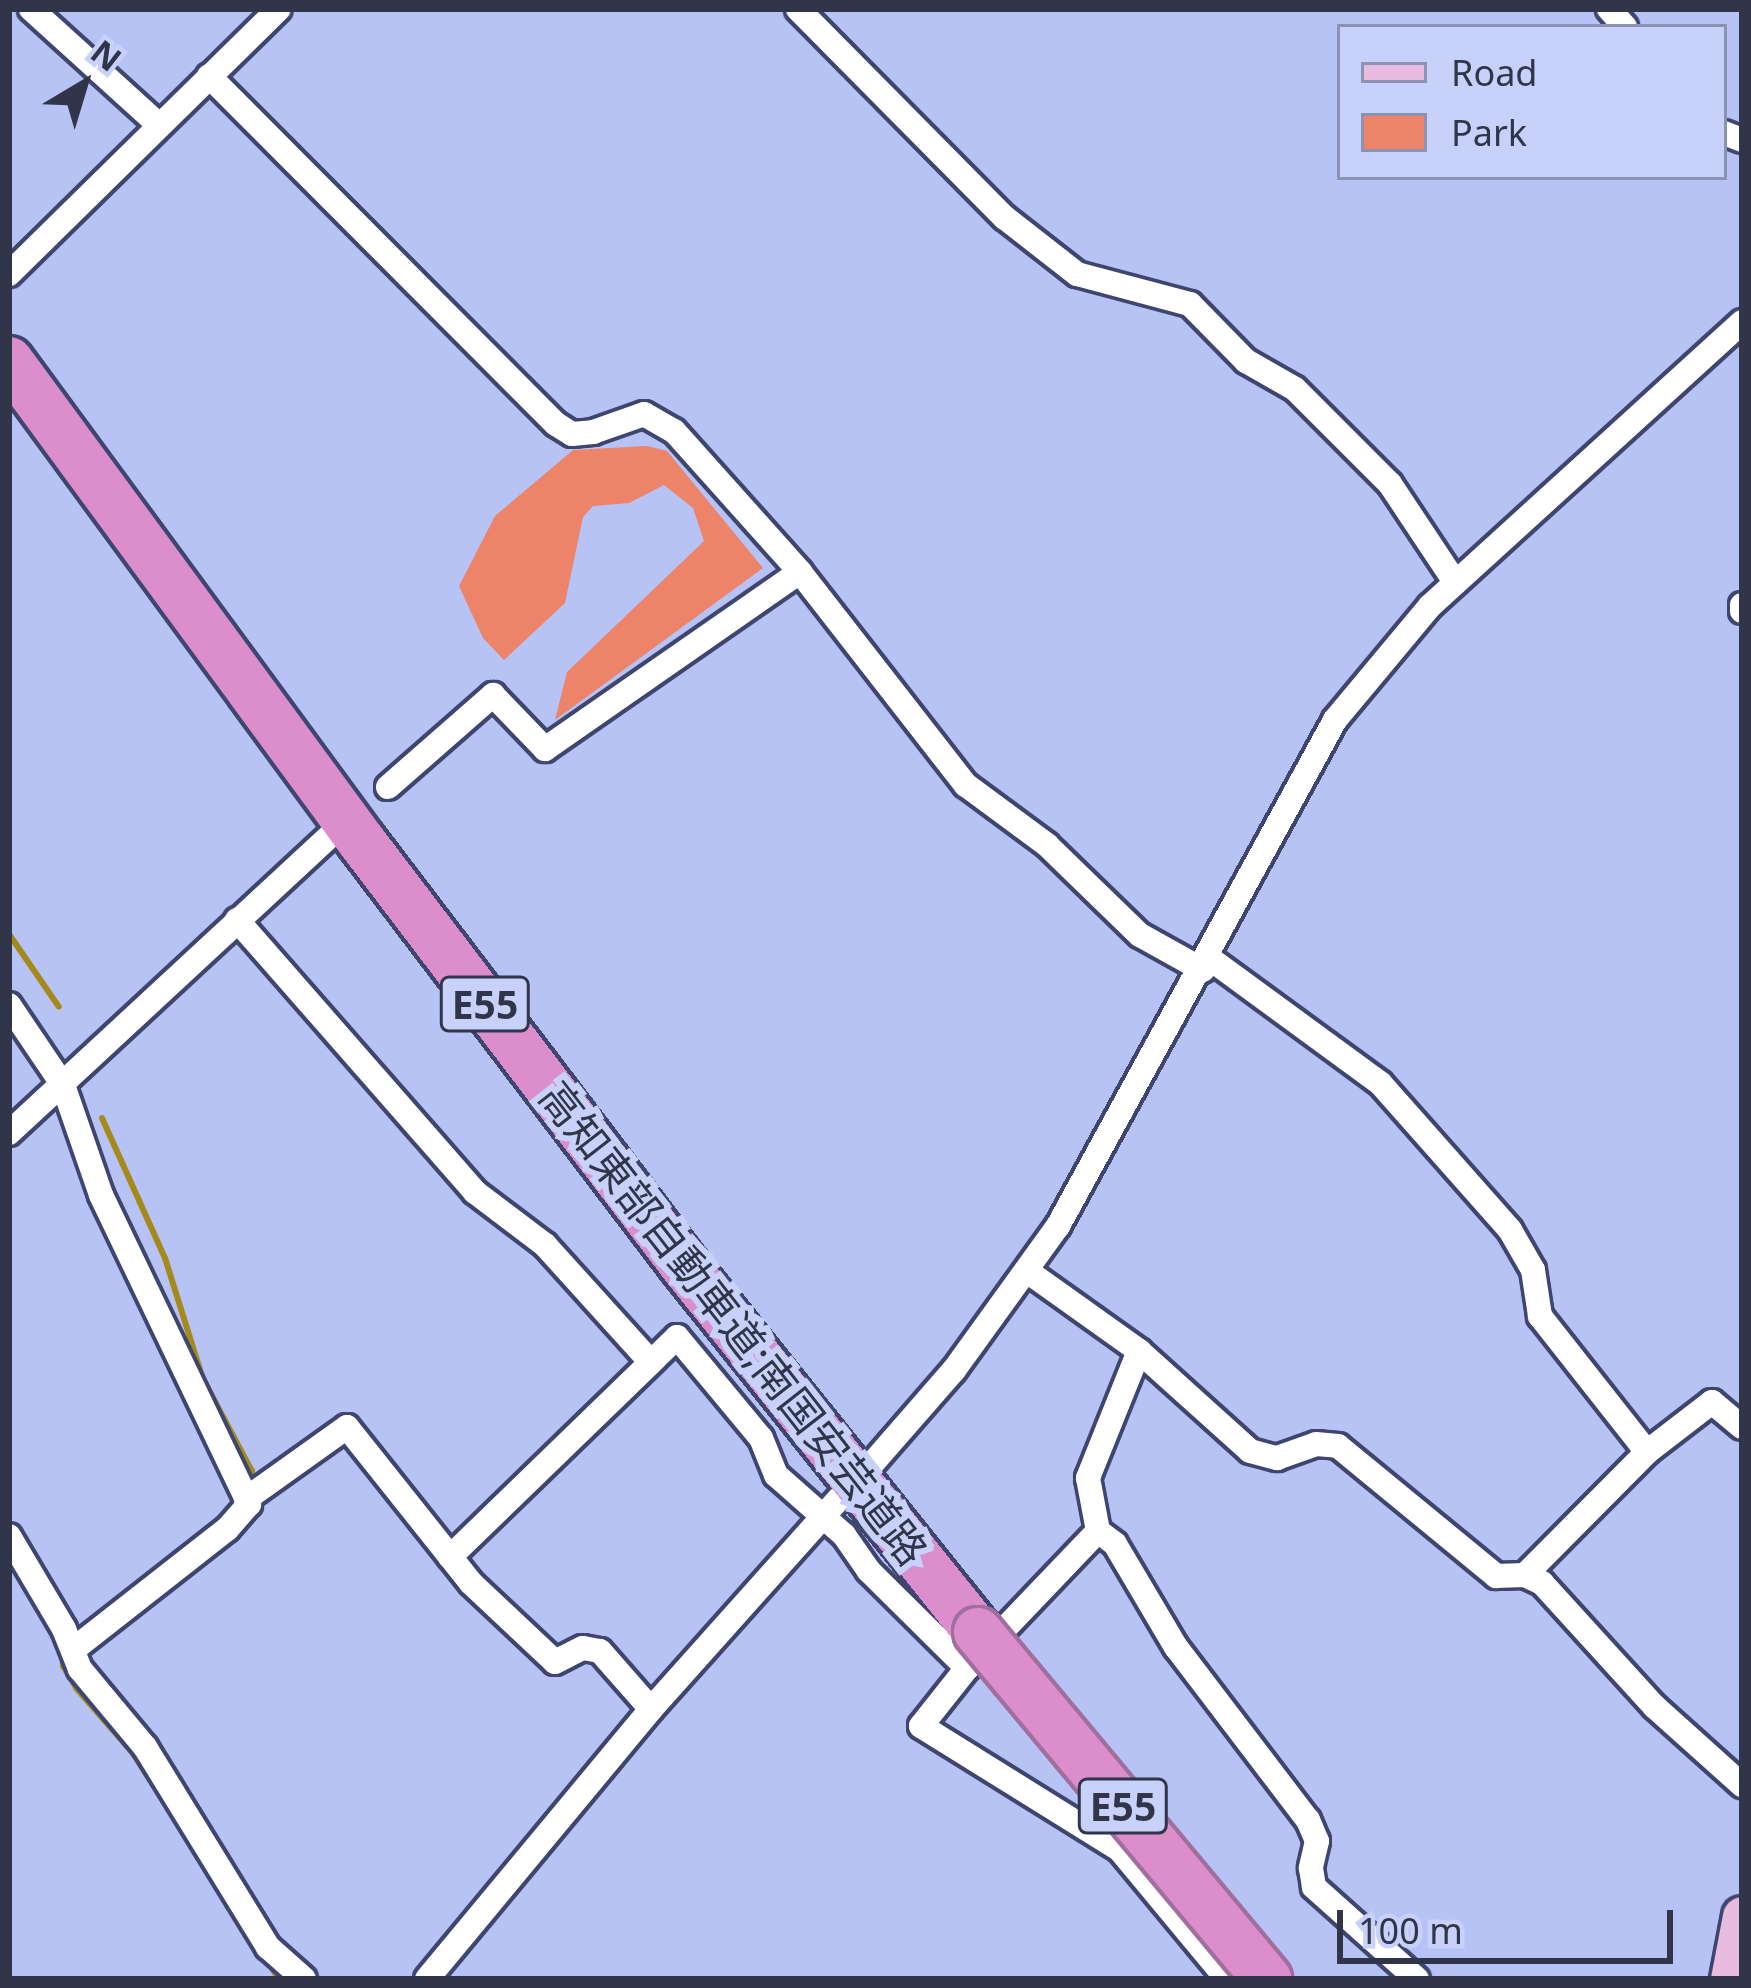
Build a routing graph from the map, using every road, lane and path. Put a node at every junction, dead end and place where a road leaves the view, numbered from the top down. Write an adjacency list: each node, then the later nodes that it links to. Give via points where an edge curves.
1 (31, 9): 5 (street)
2 (279, 9): 4 (street)
3 (798, 9): 10 (street, via 1004,217 1077,274 1190,304 1246,361 1295,389 1390,484)
4 (209, 76): 5 (street); 9 (street, via 556,424 572,434 644,414 658,418)
5 (158, 124): 6 (street)
6 (9, 274)
7 (1742, 322): 10 (street)
8 (9, 362): 31 (highway, 高知東部自動車道;南国安芸道路 / E55)
9 (800, 572): 11 (street, via 545,749 493,694); 14 (street, via 966,785 1047,845 1140,935)
10 (1455, 583): 14 (street, via 1335,720)
11 (388, 787)
12 (333, 833): 13 (street)
13 (237, 920): 16 (street); 20 (street, via 475,1192 544,1245)
14 (1206, 964): 18 (street); 22 (street, via 1380,1083 1510,1229 1533,1270 1540,1316)
15 (9, 1005): 16 (street)
16 (63, 1085): 17 (street); 24 (street, via 101,1195)
17 (9, 1133)
18 (1027, 1271): 19 (street); 23 (street)
19 (1139, 1351): 26 (street, via 1088,1478); 29 (street, via 1250,1451 1277,1458 1316,1444 1339,1446 1473,1561 1496,1576)
20 (649, 1360): 25 (street, via 677,1337 761,1438 776,1475); 28 (street)
21 (1742, 1427): 22 (street, via 1712,1402)
22 (1647, 1452): 29 (street)
23 (871, 1465)
24 (246, 1498): 28 (street, via 347,1427); 30 (street, via 233,1523)
25 (831, 1508): 31 (street); 32 (street)
26 (1098, 1531): 31 (street); 39 (street, via 1115,1544 1176,1647 1308,1820 1317,1841 1314,1887)
27 (9, 1536): 30 (street)
28 (450, 1557): 32 (street, via 555,1662 583,1648 600,1651)
29 (1525, 1575): 33 (street, via 1542,1583 1655,1707)
30 (69, 1639): 35 (street, via 80,1669 145,1748 268,1946)
31 (973, 1650): 37 (street, via 921,1726 1120,1850); 38 (highway, 高知東部自動車道;南国安芸道路 / E55, bridge)
32 (651, 1709): 36 (street)
33 (1742, 1785)
34 (1742, 1916): 40 (main road)
35 (304, 1979)
36 (427, 1979)
37 (1227, 1979)
38 (1267, 1979)
39 (1418, 1979)
40 (1730, 1979)

